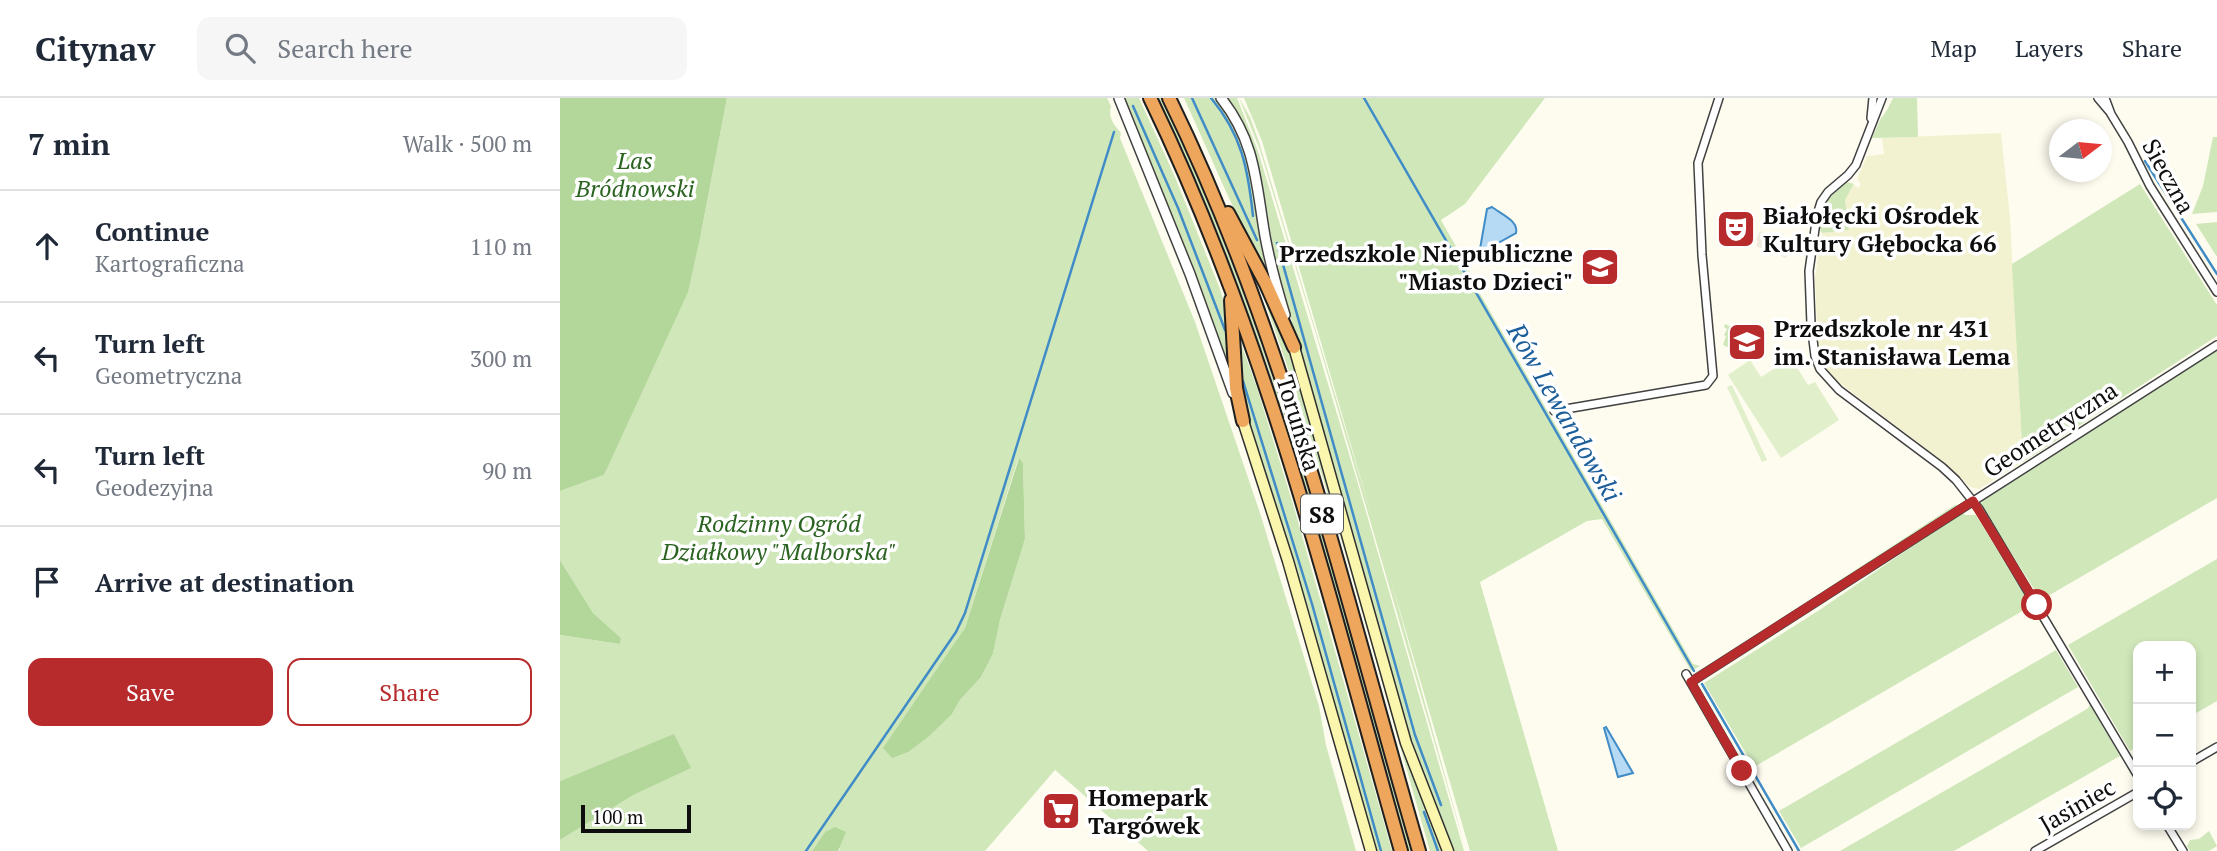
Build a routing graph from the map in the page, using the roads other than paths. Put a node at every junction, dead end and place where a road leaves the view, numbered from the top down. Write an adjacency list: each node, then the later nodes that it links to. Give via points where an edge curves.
1 (1119, 98): 18 (street)
2 (1150, 98): 13 (highway, Toruńska / S8)
3 (1169, 98): 12 (highway, Toruńska / S8)
4 (1221, 98): 16 (street, Toruńska, via 1251,153 1266,238)
5 (1719, 98): 17 (street, via 1698,163 1713,376 1706,385)
6 (1873, 98): 11 (street)
7 (1882, 98): 11 (street)
8 (2098, 98): 10 (street, Sieczna)
9 (2105, 98): 10 (street, Sieczna)
10 (2111, 114): 14 (street, Sieczna)
11 (1871, 123): 19 (street, via 1856,165 1828,192 1817,215 1809,271 1815,356 1839,390 1942,467)
12 (1208, 184): 16 (highway, via 1232,219); 29 (highway, Toruńska / S8, via 1242,264 1302,444)
13 (1227, 274): 18 (highway); 28 (highway, Toruńska / S8, via 1284,443)
14 (2217, 292)
15 (2217, 345): 19 (street, Geometryczna)
16 (1294, 347): 30 (main road, Toruńska, via 1406,743)
17 (1555, 411)
18 (1243, 421): 27 (main road)
19 (1973, 501): 21 (street, Geometryczna); 24 (street)
20 (1686, 674): 21 (street)
21 (1691, 682): 31 (street)
22 (2217, 747): 23 (street)
23 (2196, 759)
24 (2133, 768)
25 (2133, 795): 32 (street, Jasiniec)
26 (2170, 830): 33 (street)
27 (1371, 851)
28 (1401, 851)
29 (1419, 851)
30 (1448, 851)
31 (1788, 851)
32 (2035, 851)
33 (2183, 851)

